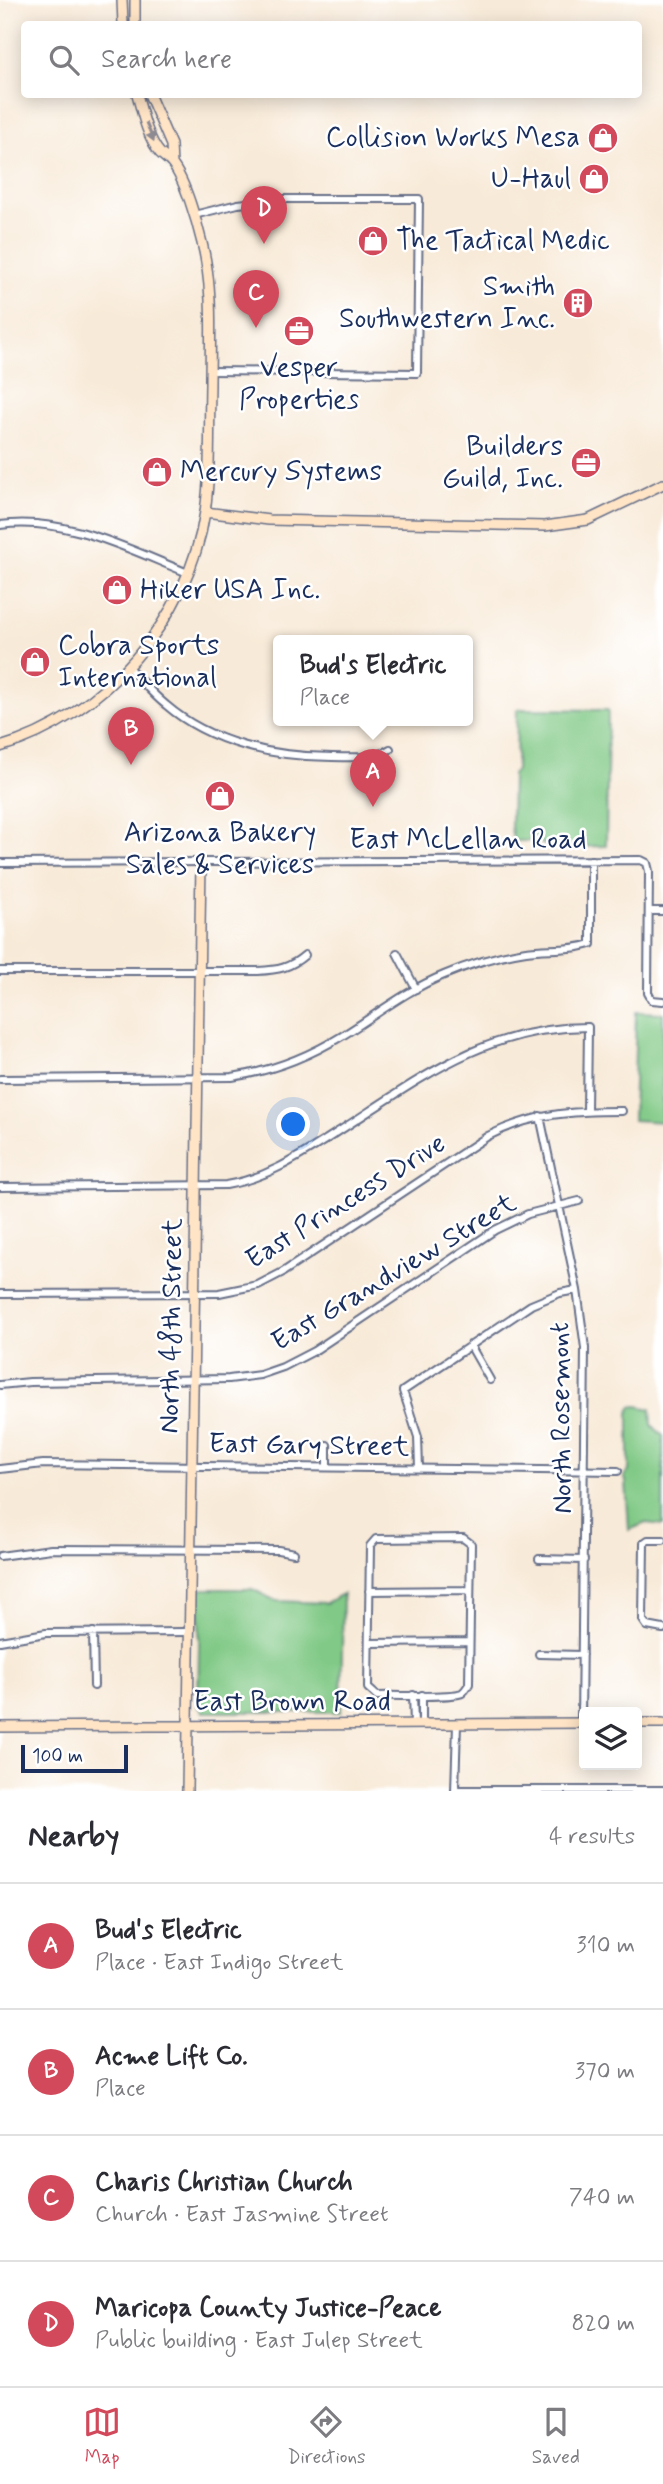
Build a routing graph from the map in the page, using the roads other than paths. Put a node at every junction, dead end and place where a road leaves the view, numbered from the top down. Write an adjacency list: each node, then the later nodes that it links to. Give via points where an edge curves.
1 (122, 0): 3 (street)
2 (135, 0): 4 (street)
3 (123, 21)
4 (135, 21)
5 (139, 98): 7 (street, one-way to 7, via 159,152)
6 (151, 98): 7 (street, via 170,145)
7 (172, 164): 8 (street)
8 (194, 215): 9 (street, via 210,286); 9 (street, via 283,199 419,199 416,373)
9 (210, 372): 11 (street)
10 (663, 484): 11 (street, via 588,520 555,526 269,520)
11 (205, 512): 13 (street)
12 (0, 525): 13 (street, via 73,529)
13 (188, 573): 14 (street, via 157,631)
14 (128, 667): 15 (street, via 65,719); 16 (street, via 185,720 255,749 330,757 371,757)
15 (0, 747)
16 (390, 749)
17 (591, 860): 18 (street, East McLellan Road); 20 (street, East McLellan Road, via 647,863); 26 (street, via 591,944 501,956)
18 (201, 862): 19 (street, East McLellan Road); 25 (street, North 48th Street)
19 (0, 863)
20 (649, 911): 21 (street); 27 (street, via 648,993 652,1000)
21 (663, 911)
22 (397, 953): 26 (street)
23 (305, 955): 25 (street, via 280,970)
24 (0, 971): 25 (street)
25 (200, 971): 28 (street, North 48th Street)
26 (416, 989): 28 (street, via 302,1058 258,1073)
27 (663, 1001)
28 (199, 1078): 29 (street); 33 (street, North 48th Street)
29 (0, 1079)
30 (587, 1111): 31 (street, East Princess Drive); 32 (street, East Princess Drive); 33 (street, via 588,1027 528,1032 471,1050 271,1172 236,1184)
31 (622, 1111)
32 (540, 1116): 36 (street, North Rosemont); 39 (street, East Princess Drive, via 488,1136 284,1272 239,1291)
33 (197, 1185): 34 (street); 39 (street, North 48th Street)
34 (0, 1187)
35 (579, 1200): 36 (street, East Grandview Street)
36 (559, 1206): 37 (street, North Rosemont); 41 (street, East Grandview Street, via 495,1230 303,1358 260,1375)
37 (577, 1290): 40 (street, via 531,1305); 49 (street, North Rosemont, via 585,1348)
38 (0, 1294): 39 (street, East Princess Drive)
39 (195, 1294): 41 (street, North 48th Street)
40 (470, 1345): 42 (street); 47 (street, via 403,1391 418,1437)
41 (193, 1380): 43 (street, East Grandview Street); 45 (street, North 48th Street)
42 (490, 1380)
43 (0, 1385)
44 (327, 1444): 46 (street)
45 (192, 1465): 46 (street, East Gary Street); 48 (street, East Gary Street, via 43,1464); 52 (street, North 48th Street)
46 (327, 1466): 47 (street, East Gary Street)
47 (419, 1468): 49 (street, East Gary Street)
48 (0, 1469)
49 (585, 1471): 50 (street, East Gary Street); 56 (street, North Rosemont)
50 (618, 1471)
51 (663, 1540): 59 (street, via 644,1543 643,1620 647,1626)
52 (191, 1549): 53 (street); 54 (street, via 51,1549); 61 (street, North 48th Street)
53 (294, 1553)
54 (0, 1556)
55 (539, 1559): 56 (street)
56 (584, 1560): 66 (street, North Rosemont)
57 (470, 1590): 58 (street); 58 (street, via 471,1544 463,1538 376,1539 370,1546); 63 (street)
58 (369, 1591): 64 (street)
59 (663, 1629)
60 (93, 1632): 61 (street); 62 (street, via 46,1633); 67 (street)
61 (188, 1632): 76 (street, North 48th Street)
62 (0, 1641)
63 (469, 1642): 64 (street); 69 (street, via 466,1690)
64 (369, 1643): 68 (street, via 368,1688 372,1693)
65 (539, 1654): 66 (street)
66 (582, 1655): 70 (street, North Rosemont)
67 (94, 1686)
68 (413, 1695): 69 (street); 74 (street)
69 (422, 1695): 74 (street)
70 (583, 1707)
71 (579, 1723): 75 (street, East Brown Road)
72 (642, 1723): 73 (street)
73 (663, 1723)
74 (418, 1724): 75 (street, East Brown Road); 76 (street, East Brown Road)
75 (457, 1724): 78 (street)
76 (187, 1726): 77 (street, East Brown Road); 80 (street, North 48th Street)
77 (0, 1727)
78 (455, 1790): 79 (street)
79 (663, 1790)
80 (187, 1791)

